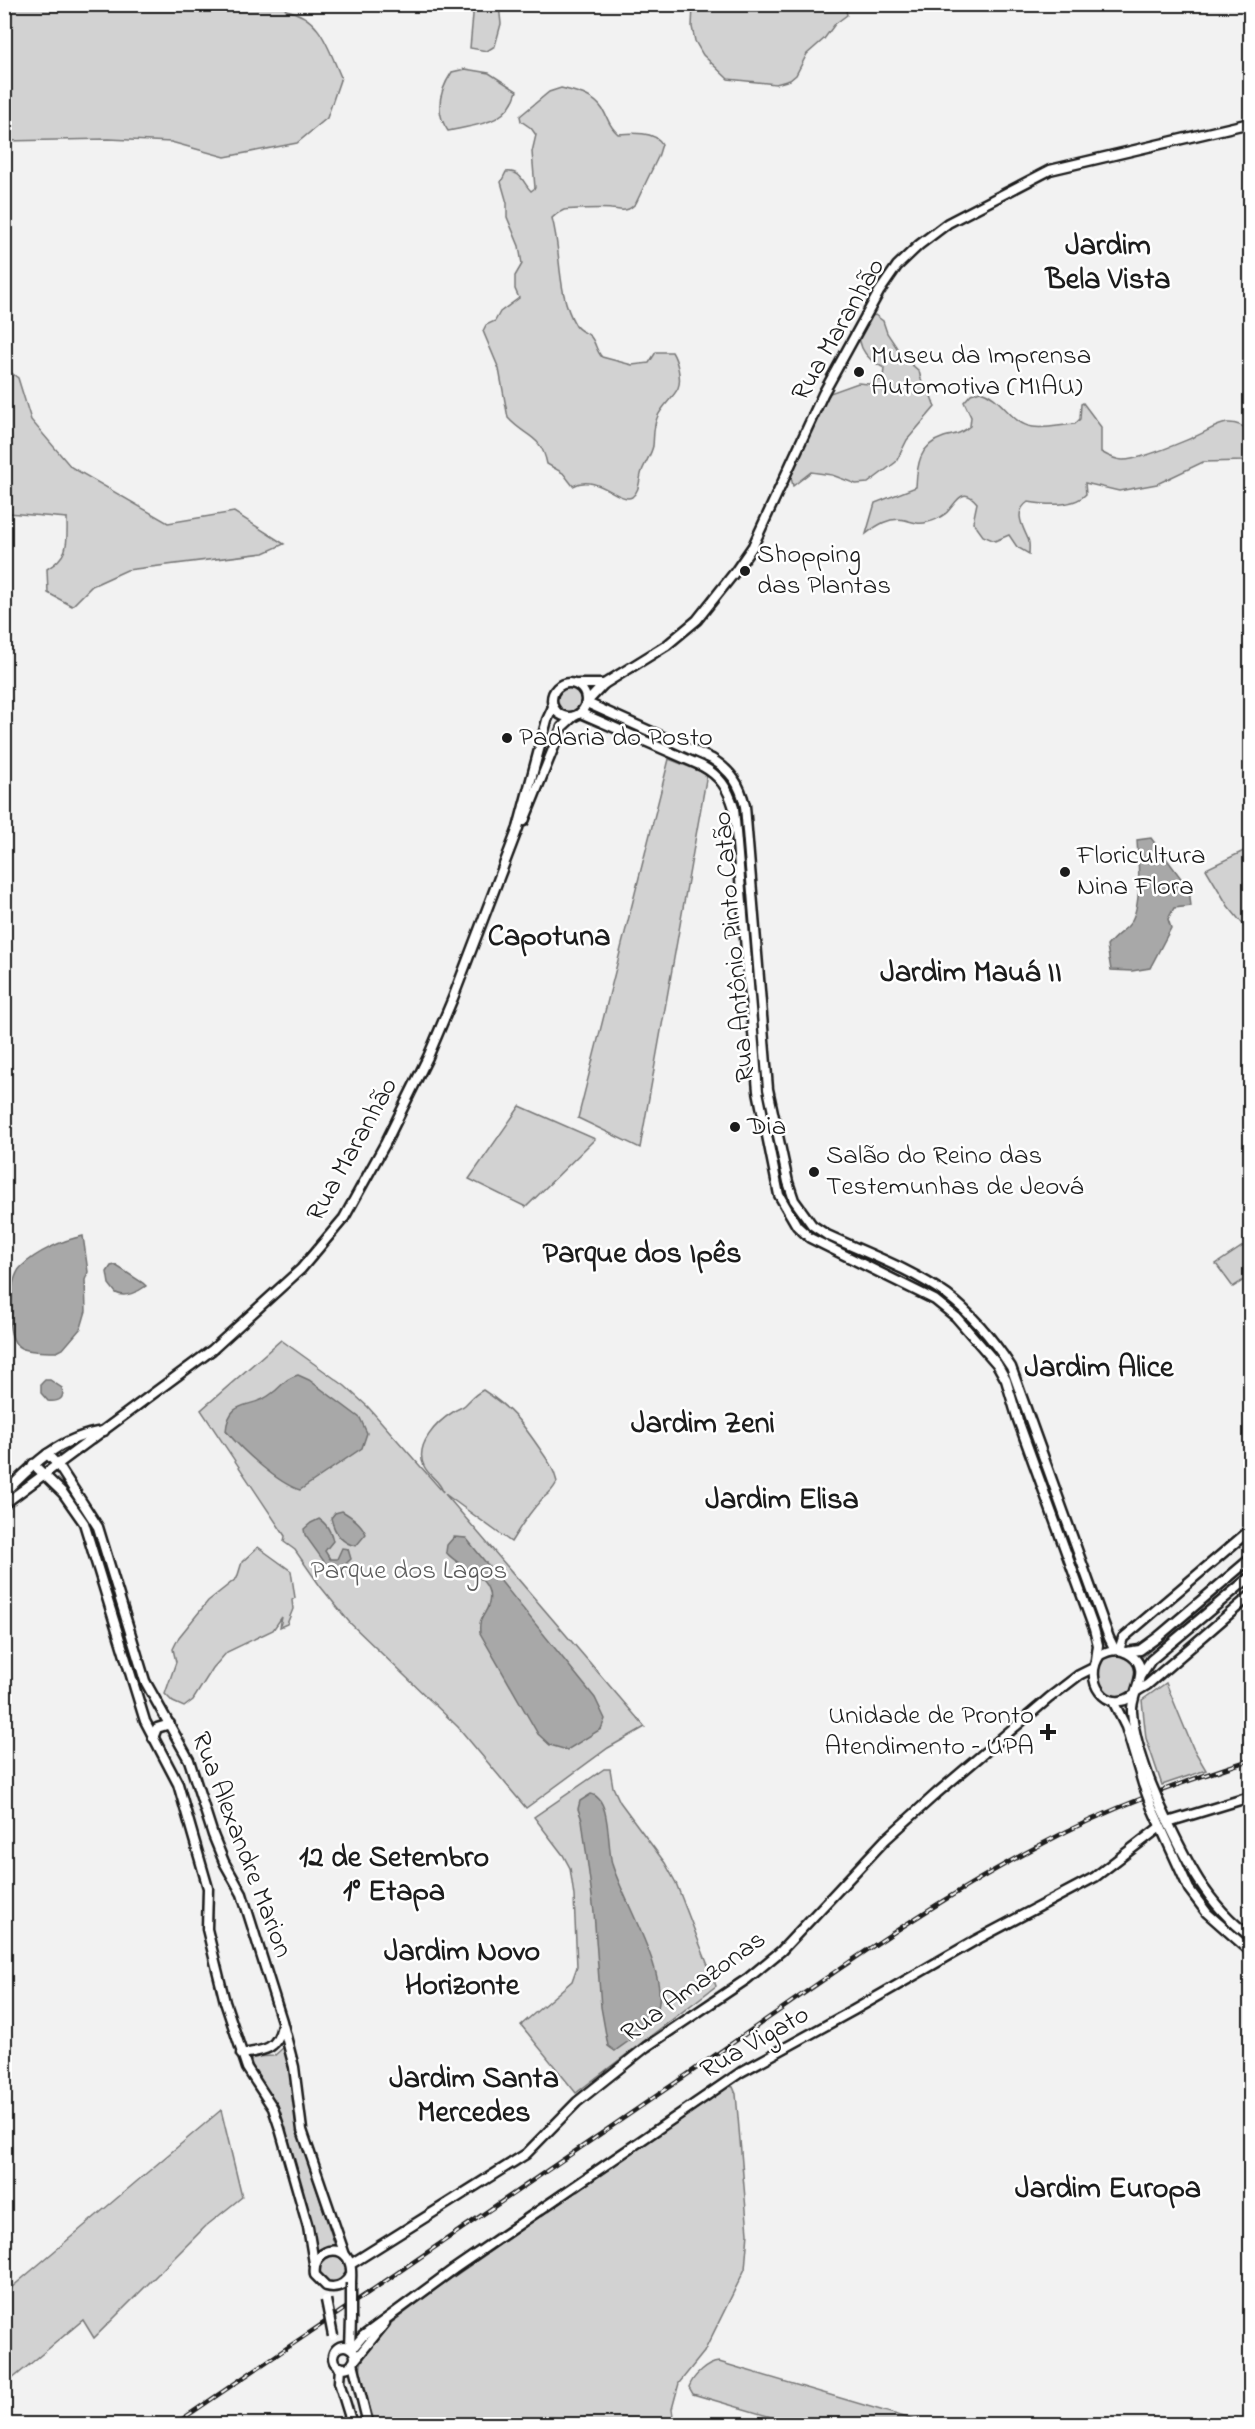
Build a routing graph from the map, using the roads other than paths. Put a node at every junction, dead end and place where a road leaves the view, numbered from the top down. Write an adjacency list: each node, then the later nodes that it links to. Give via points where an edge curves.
1 (1251, 123): 3 (main road, Rua Maranhão, via 1050,170 963,215 919,245 897,266 879,292 823,394 753,546 735,572 697,620 667,645)
2 (578, 684): 3 (main road, Rua Maranhão); 4 (main road); 5 (main road, Rua Maranhão, via 558,686 552,696)
3 (604, 684): 4 (main road, Rua Maranhão)
4 (587, 703): 6 (main road, Rua Maranhão); 9 (main road, Rua Antônio Pinto Catão, via 726,768 742,793)
5 (553, 707): 6 (main road, via 560,714); 7 (main road, Rua Maranhão)
6 (577, 715): 7 (main road, Rua Maranhão, via 562,727); 8 (main road, Rua Antônio Pinto Catão, via 715,773 734,808)
7 (518, 828): 16 (main road, Rua Maranhão, via 428,1056 344,1218 301,1269 239,1327)
8 (738, 854): 9 (main road); 10 (main road, Rua Antônio Pinto Catão)
9 (749, 863): 11 (main road, Rua Antônio Pinto Catão)
10 (750, 1005): 11 (main road); 12 (main road, Rua Antônio Pinto Catão)
11 (762, 1005): 13 (main road, Rua Antônio Pinto Catão, via 767,1078)
12 (764, 1118): 13 (main road, via 772,1134); 15 (main road, Rua Antônio Pinto Catão, via 779,1195 797,1226 810,1238)
13 (778, 1134): 14 (main road, Rua Antônio Pinto Catão, via 788,1182 801,1213 826,1235)
14 (875, 1258): 15 (main road); 27 (main road, Rua Antônio Pinto Catão, via 954,1301 996,1345 1011,1367 1109,1638)
15 (866, 1266): 28 (main road, Rua Antônio Pinto Catão, via 936,1300 997,1364 1094,1629 1098,1645)
16 (104, 1431): 17 (main road, via 84,1434); 19 (main road, Rua Maranhão)
17 (47, 1454): 18 (main road); 19 (main road, Rua Alexandre Marion)
18 (33, 1464): 20 (main road, Rua Alexandre Marion); 21 (main road)
19 (58, 1465): 20 (main road, Rua Maranhão); 33 (main road, Rua Alexandre Marion, via 98,1527 145,1681)
20 (45, 1474): 22 (main road, Rua Maranhão); 34 (main road, Rua Alexandre Marion, via 84,1523)
21 (4, 1494)
22 (4, 1504)
23 (1251, 1530): 27 (main road, via 1123,1638)
24 (1251, 1559): 27 (main road, via 1140,1650)
25 (1251, 1577): 29 (main road, via 1151,1660)
26 (1251, 1596): 30 (main road)
27 (1120, 1651): 28 (main road, via 1106,1652); 29 (main road, via 1135,1660)
28 (1095, 1664): 32 (main road, via 1094,1681); 44 (main road, Rua Amazonas, via 1049,1698 885,1840 781,1951 747,1979 646,2047 577,2102 526,2154)
29 (1141, 1678): 30 (main road); 31 (main road)
30 (1154, 1679): 31 (main road)
31 (1136, 1693): 32 (main road, via 1128,1700); 35 (main road, via 1133,1724)
32 (1114, 1702): 35 (main road)
33 (170, 1724): 34 (main road, via 157,1728); 40 (main road, Rua Alexandre Marion, via 189,1760 224,1862 245,1900)
34 (153, 1738): 41 (main road, Rua Alexandre Marion, via 178,1785 202,1861 208,1888 207,1929)
35 (1147, 1782): 37 (main road, bridge)
36 (1251, 1797): 37 (main road, Rua Vigato)
37 (1164, 1824): 38 (main road, via 1212,1901); 39 (main road, via 1189,1889 1207,1914); 47 (main road, Rua Vigato, via 1095,1877 741,2072 454,2269)
38 (1251, 1936)
39 (1251, 1951)
40 (282, 2021): 41 (main road, via 280,2035 269,2048); 42 (main road, Rua Alexandre Marion, via 294,2067 302,2130)
41 (241, 2054): 43 (main road, Rua Alexandre Marion, via 273,2108 308,2227)
42 (345, 2255): 43 (main road, via 326,2251); 44 (main road)
43 (314, 2263): 46 (main road)
44 (351, 2264): 45 (main road)
45 (351, 2279): 46 (main road, via 339,2287); 48 (main road, bridge)
46 (320, 2283): 49 (main road, bridge)
47 (387, 2320): 48 (main road, Rua Vigato); 50 (main road, Rua Vigato)
48 (351, 2348): 49 (main road, via 341,2347); 50 (main road)
49 (334, 2354): 51 (main road)
50 (354, 2362): 51 (main road); 53 (main road)
51 (340, 2367): 52 (main road, via 339,2382)
52 (352, 2424)
53 (368, 2424)

